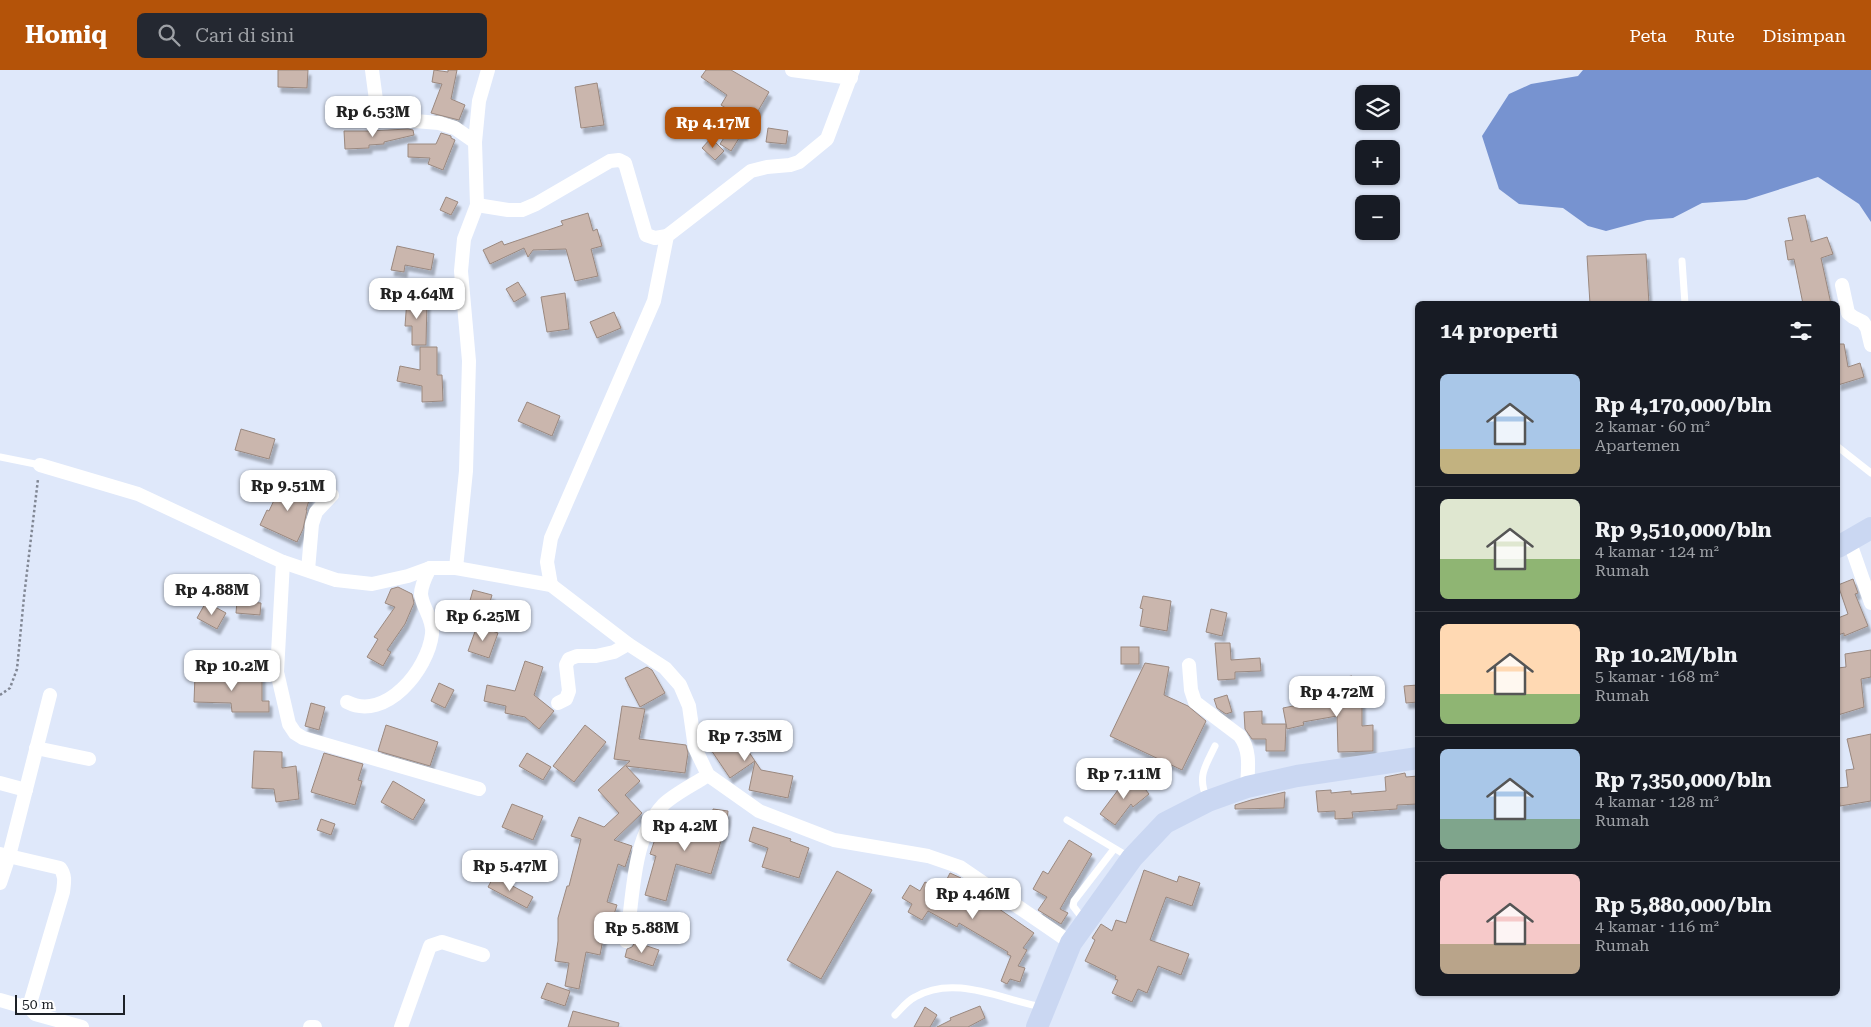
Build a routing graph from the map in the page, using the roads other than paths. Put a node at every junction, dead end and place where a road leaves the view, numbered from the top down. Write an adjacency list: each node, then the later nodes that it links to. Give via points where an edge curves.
1 (372, 70): 5 (street, via 380,110 415,121 439,122 456,128)
2 (488, 70): 5 (street, via 479,101)
3 (792, 70): 4 (street)
4 (852, 74): 7 (street, via 827,139 807,158 790,165 751,171)
5 (475, 142): 6 (street)
6 (477, 205): 7 (street, via 522,210 610,161 619,160 626,163 646,235 654,238); 21 (street, via 464,240 461,271 469,361 466,471)
7 (667, 236): 23 (street, via 654,300 551,538 547,562)
8 (1682, 261): 10 (lane)
9 (1842, 285): 11 (street, via 1848,313 1863,322)
10 (1684, 301)
11 (1871, 344)
12 (1840, 449): 15 (lane)
13 (0, 457): 14 (lane)
14 (40, 465): 19 (street, via 138,494)
15 (1871, 473)
16 (332, 495): 22 (street, via 316,512 312,524)
17 (1871, 528): 18 (main road)
18 (1843, 543): 24 (street)
19 (283, 562): 22 (street); 37 (street, via 277,672 289,724 295,733)
20 (430, 568): 21 (street); 22 (street, via 372,584 336,580); 28 (street, via 421,593 432,638 421,664 398,693 380,704 360,707)
21 (456, 568): 23 (street)
22 (308, 570)
23 (551, 585): 25 (street)
24 (1871, 603)
25 (628, 644): 29 (street, via 614,652 569,659 566,666 569,691 566,699); 34 (street, via 664,668 680,685 689,706 695,748)
26 (1189, 665): 36 (street, via 1194,702 1245,743 1248,751)
27 (50, 695): 31 (street)
28 (348, 702)
29 (558, 703)
30 (1215, 746): 39 (lane, via 1203,771 1202,786)
31 (36, 748): 33 (street); 38 (street)
32 (1415, 758): 36 (main road)
33 (89, 759)
34 (708, 775): 44 (street, via 664,804 651,821 634,875); 45 (street, via 759,811 834,840 928,856 960,867)
35 (0, 783): 38 (street)
36 (1247, 787): 39 (main road)
37 (479, 789)
38 (26, 790): 42 (street)
39 (1208, 801): 41 (main road, via 1165,823)
40 (1067, 820): 41 (lane)
41 (1123, 854): 45 (main road)
42 (4, 855): 43 (street); 48 (street, via 60,868 64,873 65,880)
43 (0, 883)
44 (626, 941)
45 (1071, 944): 50 (main road)
46 (483, 955): 54 (street, via 442,942 430,946)
47 (0, 1000): 48 (street)
48 (31, 1009): 51 (street, via 35,1014)
49 (895, 1015): 50 (lane, via 913,998 927,991 952,987 973,990)
50 (1042, 1017)
51 (82, 1027)
52 (310, 1027): 53 (street)
53 (315, 1027)
54 (400, 1027)

